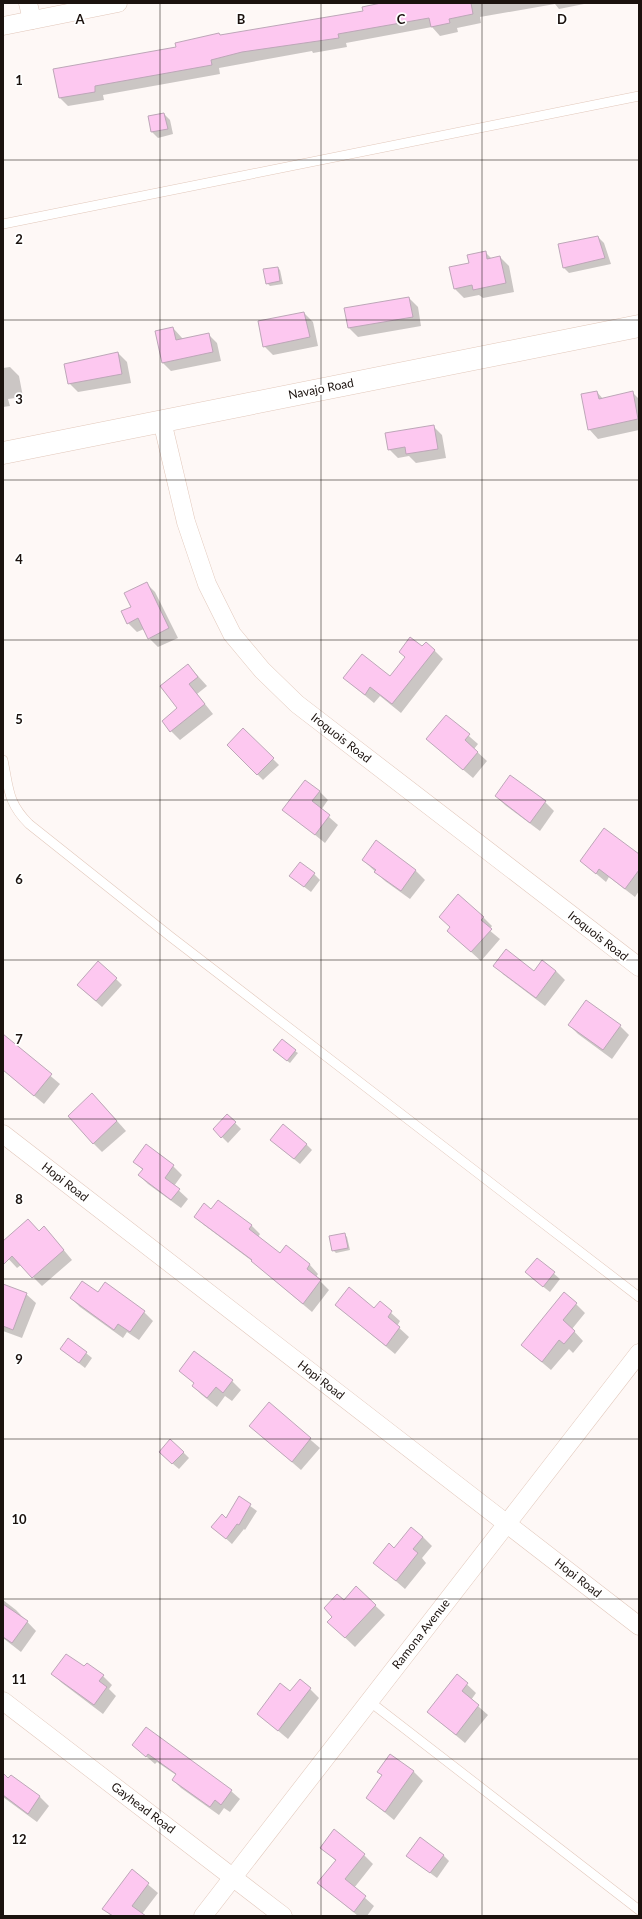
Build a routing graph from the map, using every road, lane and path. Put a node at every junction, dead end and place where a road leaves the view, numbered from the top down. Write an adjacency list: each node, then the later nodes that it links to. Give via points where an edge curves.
1 (28, 3): 3 (street)
2 (118, 3): 3 (street)
3 (32, 20): 4 (street)
4 (3, 26)
5 (639, 96): 6 (lane)
6 (3, 224)
7 (639, 326): 8 (main road, Navajo Road)
8 (162, 421): 9 (main road, Navajo Road); 11 (street, Iroquois Road, via 186,522 207,584 232,634 262,670 297,704)
9 (3, 453)
10 (3, 760): 13 (lane, via 11,801 29,824)
11 (639, 968)
12 (3, 1134): 15 (street, Hopi Road)
13 (639, 1297)
14 (639, 1353): 15 (street, Ramona Avenue)
15 (507, 1523): 16 (street, Hopi Road); 18 (street, Ramona Avenue)
16 (639, 1626)
17 (3, 1701): 19 (street, Gayhead Road)
18 (369, 1701): 19 (street, Ramona Avenue); 20 (lane)
19 (233, 1877): 21 (street, Ramona Avenue); 22 (street, Gayhead Road)
20 (639, 1910)
21 (203, 1916)
22 (283, 1916)

